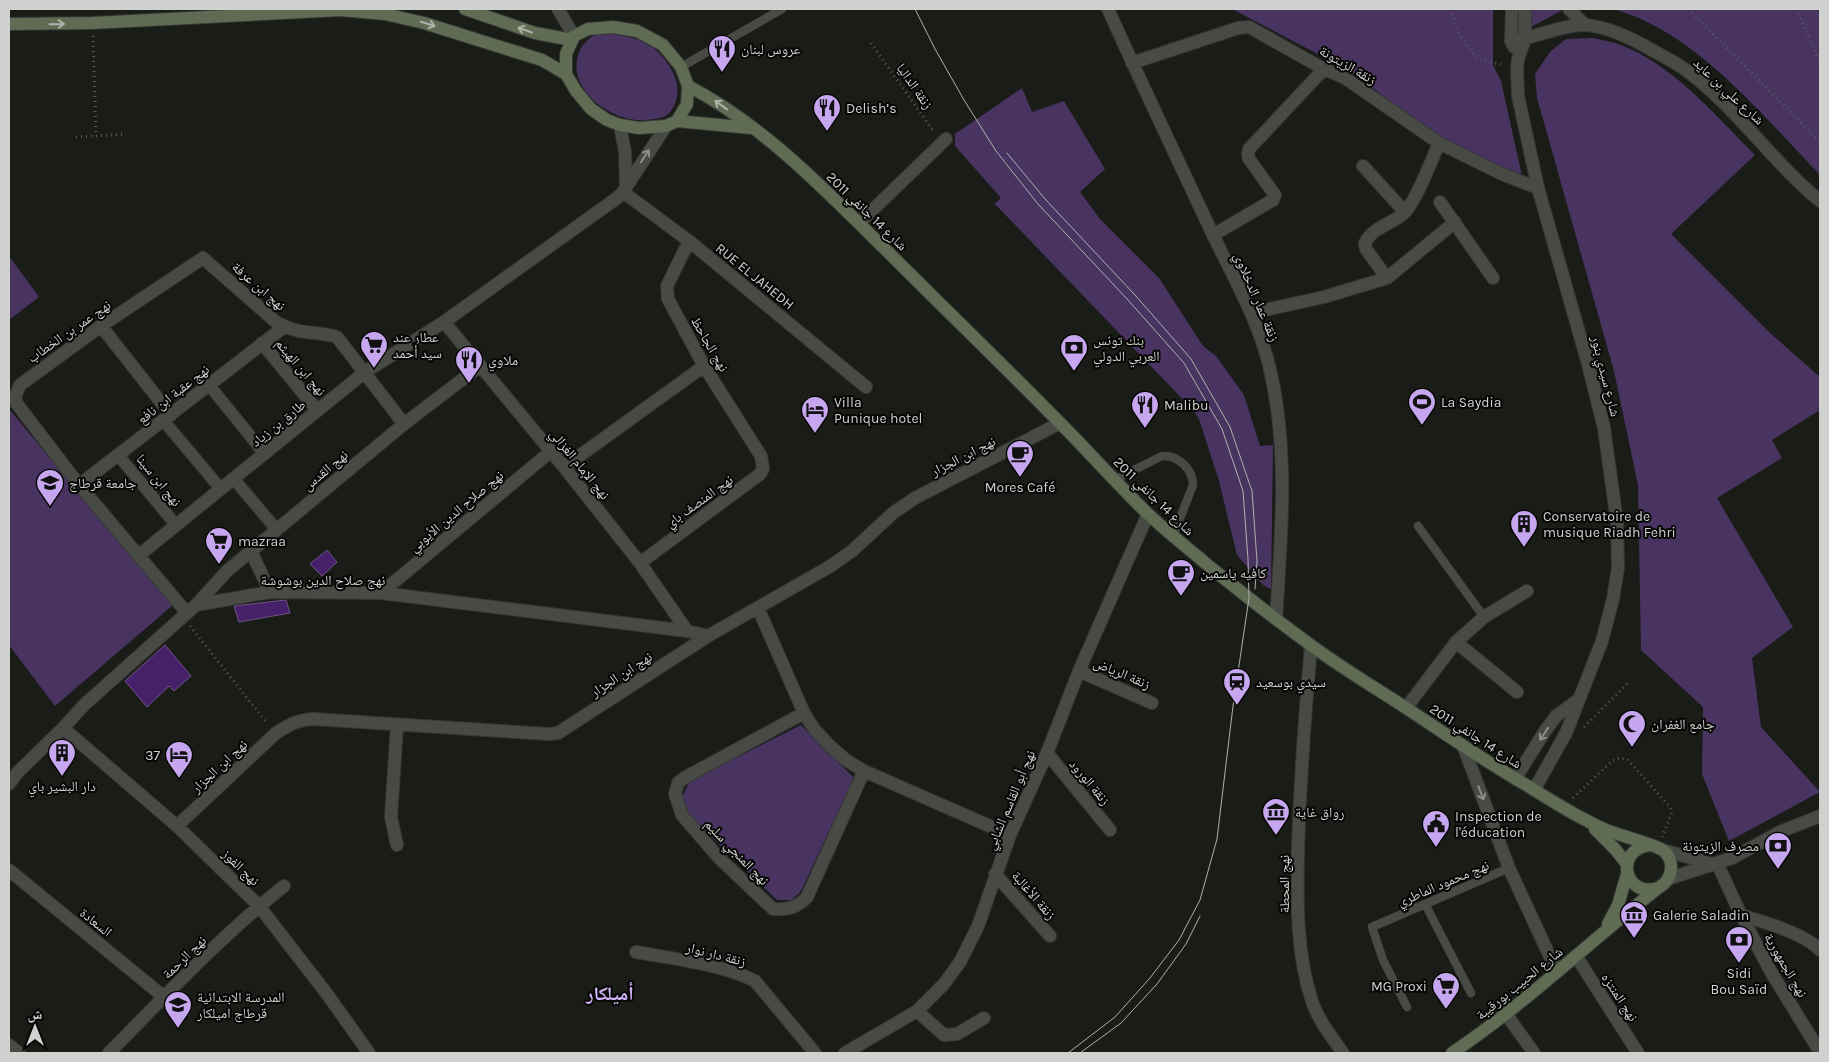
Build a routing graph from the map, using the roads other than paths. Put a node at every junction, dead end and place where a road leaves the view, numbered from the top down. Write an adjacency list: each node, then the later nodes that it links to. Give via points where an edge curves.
1 (465, 9): 10 (main road, one-way to 1, via 535,33)
2 (558, 9): 10 (street)
3 (782, 9): 15 (lane)
4 (1108, 9): 13 (street, زنقة عمار الدخلاوي)
5 (1512, 9): 12 (street, شارع سيدي بنور)
6 (1525, 9): 11 (street, شارع سيدي بنور)
7 (1569, 9): 9 (street)
8 (9, 24): 17 (main road, one-way to 17, via 92,23 340,10 385,14 542,60)
9 (1585, 25): 11 (street, شارع علي بن عايد); 27 (street, شارع علي بن عايد, via 1635,40 1683,68)
10 (573, 38): 15 (main road, via 596,28 637,31 663,45); 17 (main road, via 566,54)
11 (1525, 39): 12 (street, شارع علي بن عايد); 14 (street, شارع سيدي بنور)
12 (1512, 41): 14 (street, شارع سيدي بنور)
13 (1132, 63): 16 (street, زنقة الزيتونة, via 1244,27 1254,29); 32 (street, زنقة عمار الدخلاوي)
14 (1518, 64): 25 (street, شارع سيدي بنور, via 1518,96)
15 (681, 68): 18 (main road)
16 (1324, 69): 23 (street, زنقة الزيتونة, via 1345,78); 32 (street, via 1249,149 1249,159 1272,188 1273,200)
17 (566, 74): 20 (main road, via 591,109)
18 (688, 86): 19 (main road, via 688,104); 21 (main road, شارع 14 جانفي 2011, one-way to 18, via 717,101)
19 (671, 123): 20 (main road, via 640,128); 21 (main road); 26 (street, one-way to 19)
20 (620, 125): 26 (street, via 625,152)
21 (751, 128): 31 (main road, شارع 14 جانفي 2011)
22 (943, 141): 31 (street)
23 (1439, 143): 25 (street, زنقة الزيتونة); 29 (street)
24 (1363, 166): 29 (street)
25 (1538, 188): 81 (street, شارع سيدي بنور, via 1602,419 1617,522 1618,568 1613,599 1602,641)
26 (624, 189): 33 (street, RUE EL JAHEDH); 38 (street)
27 (1820, 201)
28 (1440, 202): 30 (street)
29 (1405, 212): 35 (street, via 1368,236 1365,243)
30 (1455, 222): 35 (street); 36 (street)
31 (859, 223): 49 (main road, شارع 14 جانفي 2011)
32 (1213, 235): 37 (street, زنقة عمار الدخلاوي)
33 (689, 241): 43 (street, نهج الجاحظ, via 667,286 667,294); 46 (street, RUE EL JAHEDH)
34 (203, 258): 39 (street, نهج عمر بن الخطاب); 40 (street, نهج ابن عرفة)
35 (1387, 278): 37 (street, via 1324,297)
36 (1493, 278)
37 (1251, 313): 74 (street, زنقة عمار الدخلاوي, via 1271,373 1279,415 1282,522)
38 (444, 322): 42 (street, نهج الإمام الغزالي); 44 (street, طارق بن زياد)
39 (101, 326): 48 (street); 58 (street, نهج عمر بن الخطاب, via 20,385 15,397)
40 (284, 327): 41 (street, نهج عقبة ابن نافع); 44 (street, نهج ابن عرفة, via 337,337)
41 (262, 343): 45 (street, نهج عقبة ابن نافع); 47 (street, نهج ابن الهيثم)
42 (480, 366): 50 (street, نهج القدس); 51 (street, نهج الإمام الغزالي)
43 (704, 366): 54 (street, نهج الجاحظ); 55 (street)
44 (365, 372): 47 (street, طارق بن زياد); 50 (street, نهج ابن عرفة)
45 (209, 385): 48 (street, نهج عقبة ابن نافع); 52 (street)
46 (866, 386)
47 (317, 410): 52 (street, طارق بن زياد)
48 (167, 418): 53 (street, نهج عقبة ابن نافع); 59 (street)
49 (1060, 423): 57 (main road, شارع 14 جانفي 2011); 71 (street, نهج ابن الجزار, via 915,498 893,513 852,552)
50 (404, 424): 63 (street, نهج القدس)
51 (550, 452): 55 (street, نهج الإمام الغزالي); 70 (street, نهج صلاح الدين الأيوبي)
52 (264, 453): 56 (street, طارق بن زياد)
53 (118, 455): 58 (street, نهج عقبة ابن نافع); 61 (street, نهج ابن سينا)
54 (761, 456): 67 (street, نهج المنصف باي, via 763,469 760,474)
55 (564, 467): 67 (street, نهج الإمام الغزالي)
56 (233, 478): 59 (street, طارق بن زياد); 63 (street)
57 (1114, 480): 60 (main road, شارع 14 جانفي 2011); 64 (lane, via 1162,456 1176,459 1190,471 1193,485)
58 (79, 485): 66 (street, نهج عمر بن الخطاب)
59 (220, 488): 61 (street, طارق بن زياد)
60 (1148, 514): 64 (main road, شارع 14 جانفي 2011); 79 (street, نهج أبو القاسم الشابي)
61 (176, 525): 66 (street, طارق بن زياد)
62 (1418, 526): 73 (lane)
63 (277, 530): 65 (street, نهج القدس)
64 (1172, 536): 74 (main road, شارع 14 جانفي 2011)
65 (251, 551): 69 (street); 72 (street, نهج القدس, via 220,578)
66 (138, 556): 72 (street, نهج عمر بن الخطاب)
67 (640, 563): 75 (street, نهج الإمام الغزالي)
68 (1527, 591): 73 (street)
69 (270, 592): 70 (street, نهج صلاح الدين بوشوشة); 72 (street, نهج صلاح الدين بوشوشة)
70 (381, 593): 75 (street, نهج صلاح الدين بوشوشة)
71 (758, 608): 76 (street, نهج ابن الجزار); 84 (street)
72 (190, 614): 86 (street, via 85,704)
73 (1484, 617): 77 (street)
74 (1276, 619): 78 (main road, شارع 14 جانفي 2011)
75 (687, 631): 76 (street, نهج صلاح الدين بوشوشة)
76 (708, 636): 85 (street, نهج ابن الجزار, via 558,733)
77 (1456, 642): 80 (street); 83 (street)
78 (1310, 646): 83 (main road, شارع 14 جانفي 2011); 129 (street, نهج المحطة, via 1299,791 1300,938 1312,1003)
79 (1079, 671): 82 (street, زنقة الرياض); 88 (street, نهج أبو القاسم الشابي)
80 (1517, 692)
81 (1578, 700): 90 (street, one-way to 90, via 1556,716); 92 (street, شارع سيدي بنور, via 1566,733)
82 (1152, 703)
83 (1406, 708): 87 (main road, شارع 14 جانفي 2011)
84 (804, 713): 89 (street, via 830,746); 89 (street, نهج المنجي سليم, via 684,778 678,783 675,794 682,815 719,858 772,908 794,908 807,898)
85 (397, 725): 95 (street, نهج ابن الجزار, via 313,719 289,724); 98 (street, via 391,817)
86 (63, 728): 91 (street); 95 (street, نهج الفوز)
87 (1464, 748): 90 (main road, شارع 14 جانفي 2011); 101 (street, one-way to 101)
88 (1047, 753): 96 (street, زنقة الورود); 97 (street, نهج أبو القاسم الشابي)
89 (864, 771): 97 (street)
90 (1516, 779): 92 (main road, شارع 14 جانفي 2011)
91 (9, 784)
92 (1534, 790): 94 (main road, شارع 14 جانفي 2011)
93 (1820, 816): 100 (street)
94 (1588, 822): 99 (main road, شارع 14 جانفي 2011); 102 (main road, شارع 14 جانفي 2011, via 1608,842)
95 (177, 826): 108 (street, نهج الفوز)
96 (1110, 830)
97 (1010, 835): 104 (street, نهج أبو القاسم الشابي)
98 (397, 845)
99 (1657, 847): 100 (street); 102 (main road, via 1637,848 1629,858); 105 (main road, via 1670,860 1671,867)
100 (1714, 864): 105 (street); 109 (street, نهج الجمهورية)
101 (1509, 868): 107 (lane, نهج محمود الماطري); 115 (street)
102 (1627, 869): 105 (main road, via 1631,881 1644,889 1652,890); 110 (main road, شارع الحبيب بورقيبة, via 1618,905)
103 (9, 870): 117 (street, السعادة)
104 (995, 874): 111 (street, زنقة الأغالبة); 119 (street, نهج أبو القاسم الشابي, via 978,926 960,962)
105 (1664, 883): 110 (main road, شارع الحبيب بورقيبة)
106 (284, 886): 108 (street, نهج الرحمة)
107 (1425, 904): 116 (lane); 118 (lane, نهج محمود الماطري, via 1372,927 1383,960)
108 (259, 906): 117 (street, نهج الرحمة); 126 (street, نهج الفوز)
109 (1741, 915): 112 (street, via 1782,929); 123 (street, نهج الجمهورية)
110 (1602, 933): 114 (main road, شارع الحبيب بورقيبة)
111 (1050, 936)
112 (1820, 950)
113 (636, 952): 127 (street, زنقة دار نوار, via 723,969 755,981)
114 (1576, 956): 115 (main road, شارع الحبيب بورقيبة); 132 (street, نهج المنتزه)
115 (1556, 972): 120 (main road, شارع الحبيب بورقيبة)
116 (1471, 994)
117 (164, 997): 125 (street, نهج الرحمة)
118 (1407, 1007)
119 (917, 1011): 121 (street, via 944,1035 957,1034); 128 (street, نهج أبو القاسم الشابي)
120 (1506, 1014): 130 (main road, شارع الحبيب بورقيبة); 131 (street)
121 (984, 1018)
122 (9, 1045): 124 (street)
123 (1820, 1052)
124 (19, 1053)
125 (109, 1053)
126 (369, 1053)
127 (815, 1053)
128 (845, 1053)
129 (1343, 1053)
130 (1452, 1053)
131 (1534, 1053)
132 (1638, 1053)

